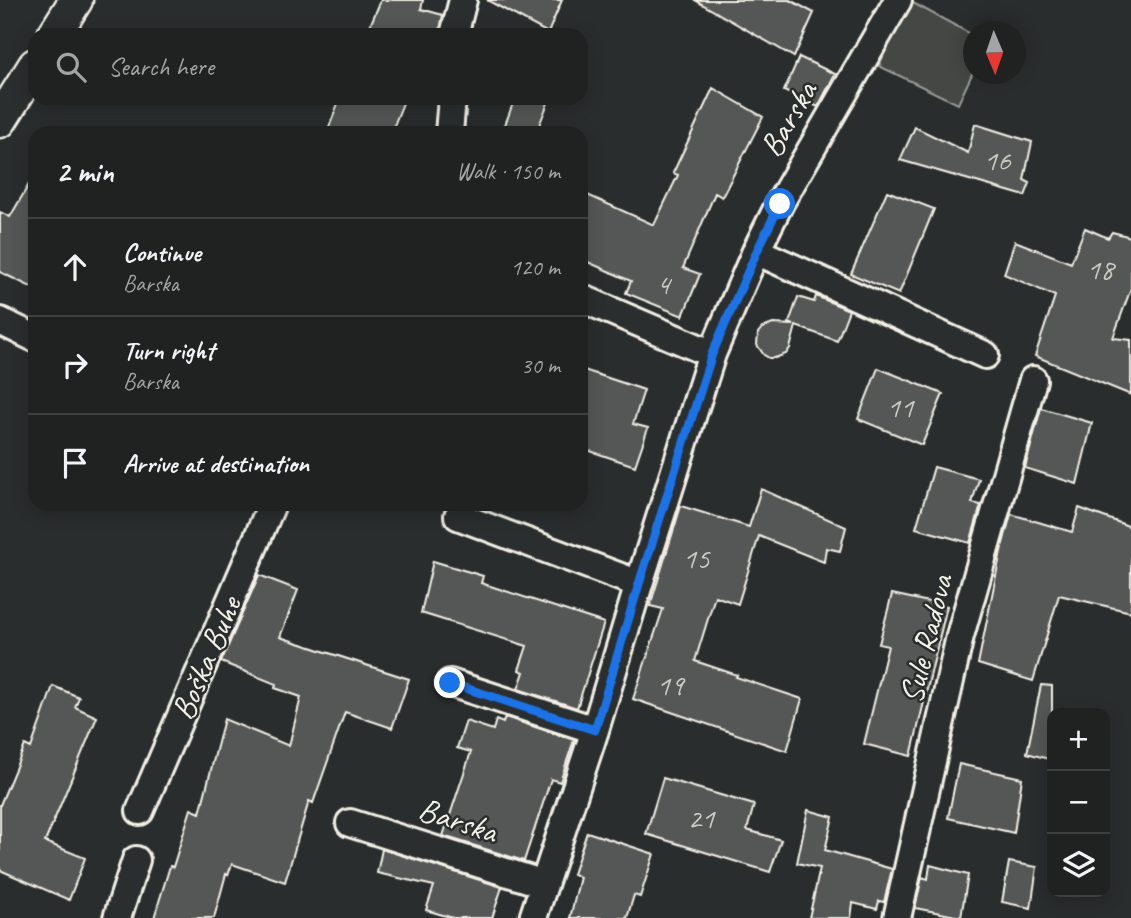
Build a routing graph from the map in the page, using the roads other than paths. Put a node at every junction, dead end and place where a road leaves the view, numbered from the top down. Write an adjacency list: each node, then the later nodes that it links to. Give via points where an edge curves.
1 (75, 0): 4 (street)
2 (463, 0): 5 (street)
3 (898, 0): 10 (street, Barska)
4 (58, 28)
5 (456, 28)
6 (28, 76): 8 (street)
7 (451, 105): 9 (street)
8 (0, 120)
9 (450, 126)
10 (757, 251): 14 (street, Barska); 15 (street)
11 (588, 301): 14 (street)
12 (0, 321): 13 (street)
13 (28, 335)
14 (712, 354): 19 (street, Barska)
15 (985, 355)
16 (1033, 380): 28 (street, Sule Radova, via 960,636)
17 (269, 511): 22 (street, Boška Buhe)
18 (458, 516): 19 (street)
19 (639, 584): 21 (street, Barska)
20 (450, 683): 21 (street)
21 (595, 730): 25 (street, Barska)
22 (140, 811)
23 (350, 823): 25 (street, Barska)
24 (136, 860): 26 (street)
25 (544, 884): 27 (street, Barska)
26 (117, 918)
27 (533, 918)
28 (897, 918)

